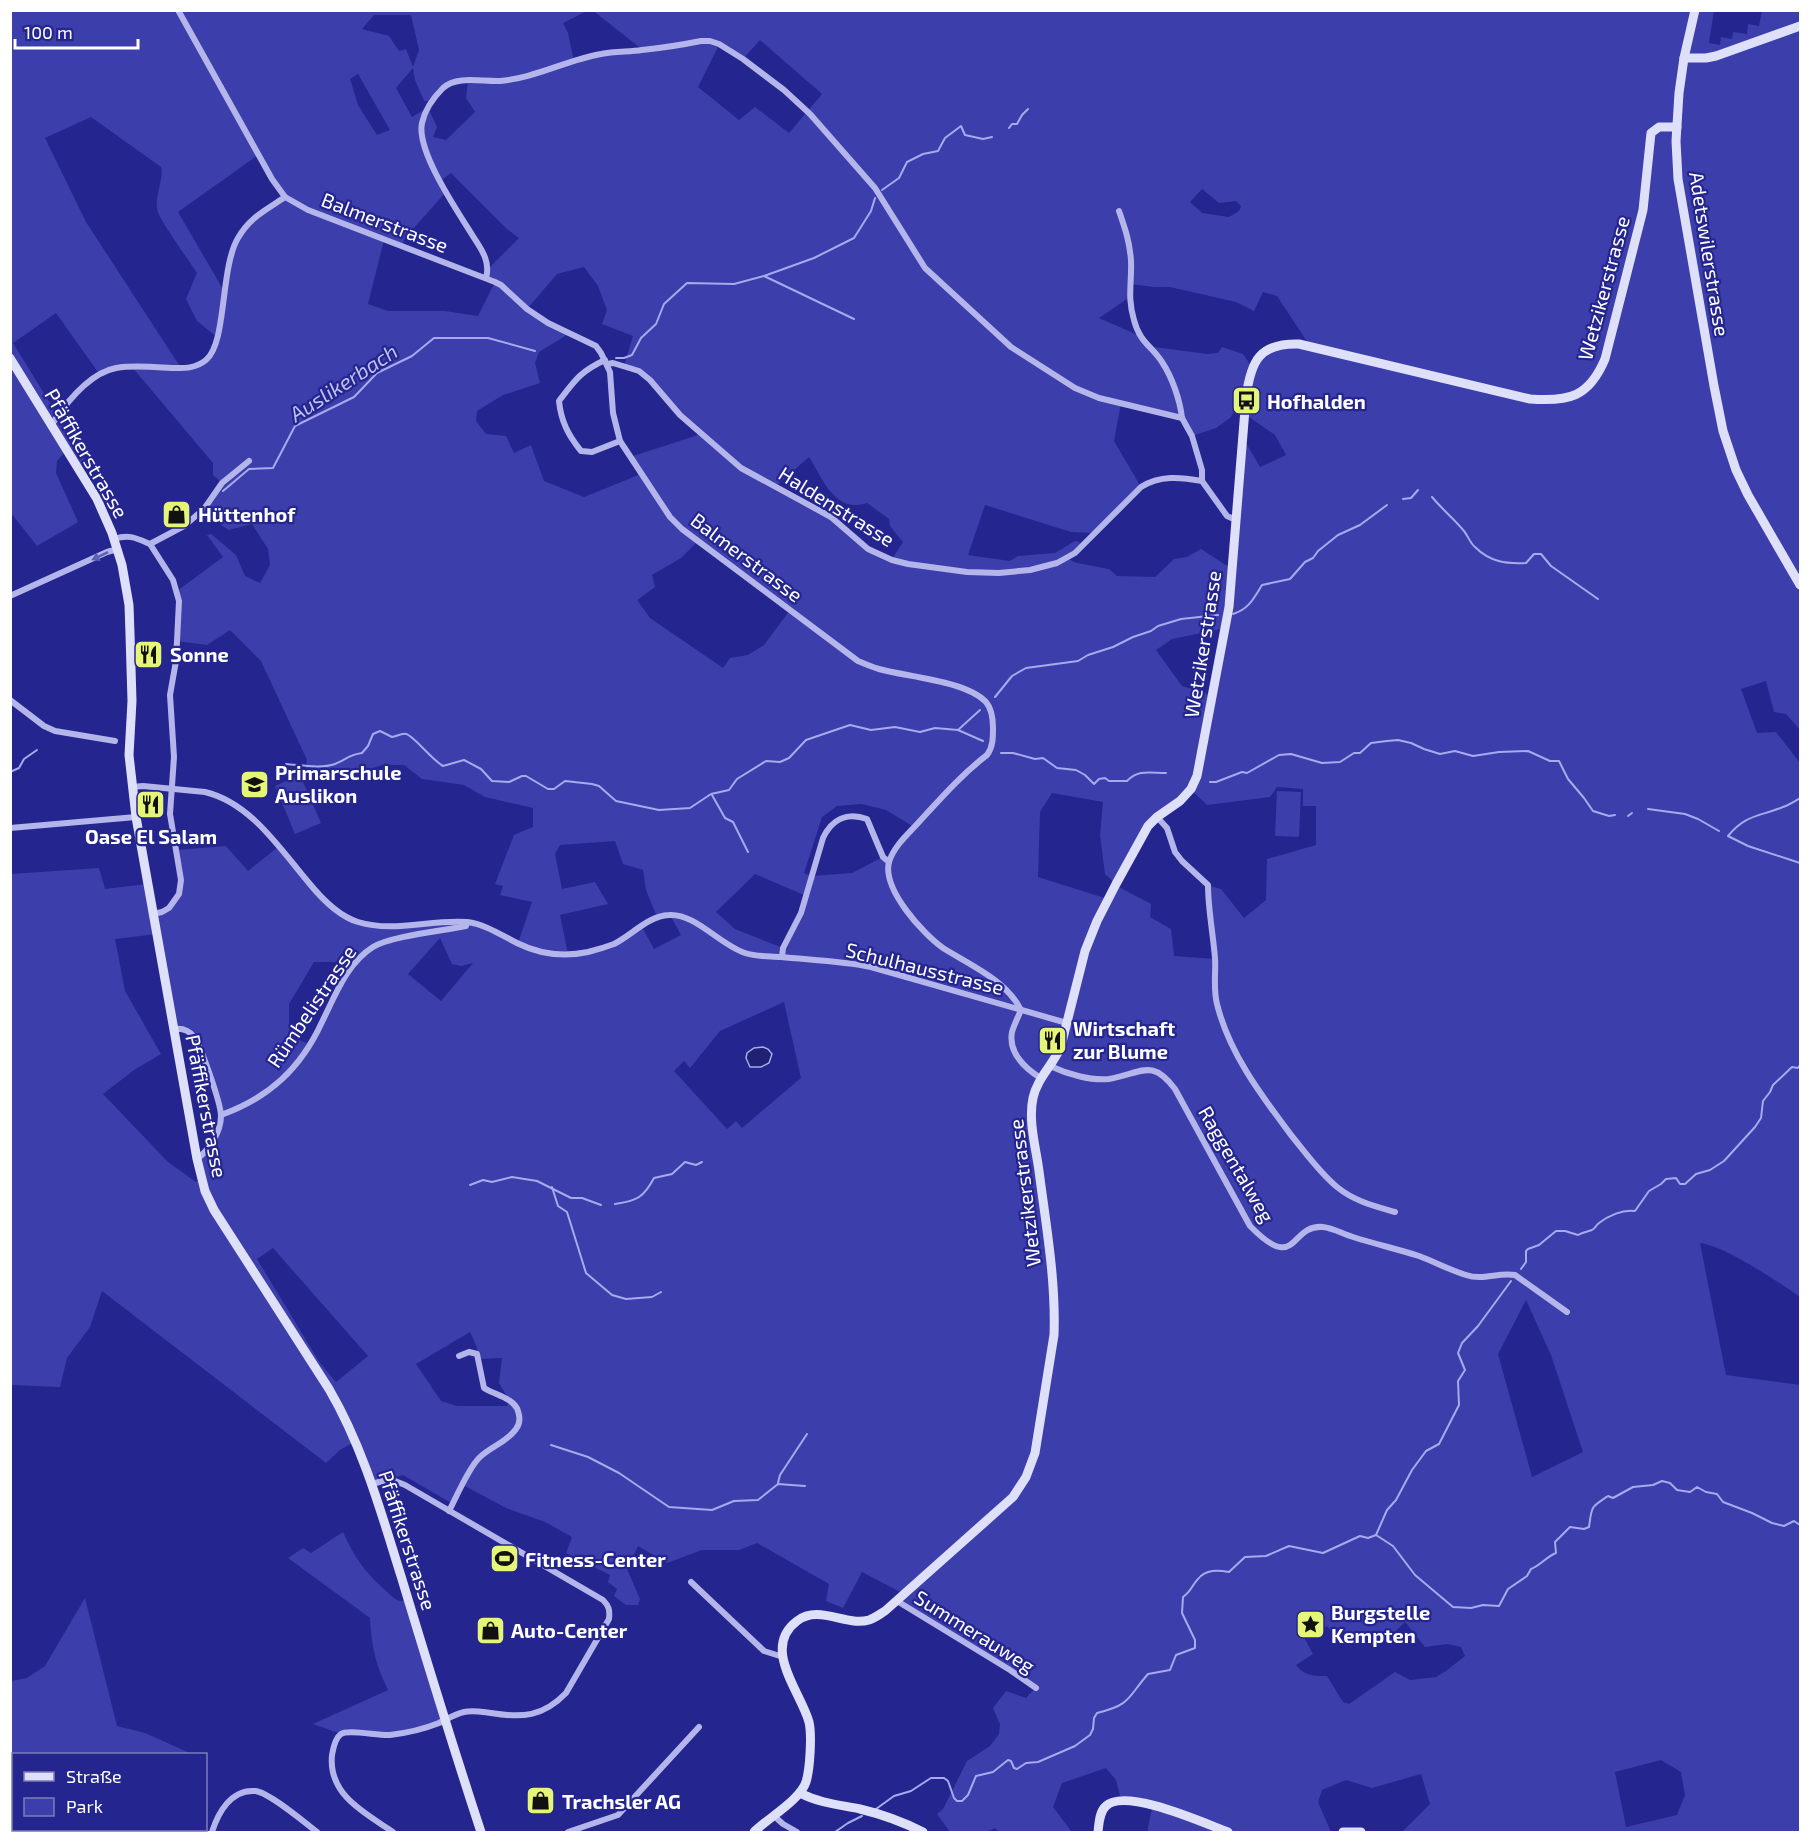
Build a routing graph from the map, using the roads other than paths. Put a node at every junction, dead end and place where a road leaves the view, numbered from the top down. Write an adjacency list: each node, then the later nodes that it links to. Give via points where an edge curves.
1 (178, 10): 6 (street, Balmerstrasse)
2 (1695, 10): 4 (street)
3 (1800, 26): 4 (street, via 1716,56)
4 (1684, 58): 5 (street)
5 (1677, 127): 16 (street, Wetzikerstrasse, via 1659,127 1651,133 1643,210 1611,339 1601,369 1586,389 1565,399 1530,399 1310,346 1276,346 1256,359 1249,378); 19 (street, Adetswilerstrasse, via 1678,179 1723,431 1748,495)
6 (285, 197): 8 (street, Balmerstrasse, via 308,210); 12 (street, via 260,212 237,239 228,262 218,338 213,353 204,362 191,368 109,370 71,398)
7 (1119, 212): 11 (street, via 1129,241 1134,320 1140,336 1167,370)
8 (486, 278): 10 (street, Balmerstrasse, via 501,285 548,323 596,346); 11 (street, via 489,268 485,255 446,192 422,138 426,110 444,87 459,81 522,77 601,54 710,41 743,59 810,114 871,183 925,268 1011,347 1075,388 1099,398)
9 (10, 358): 12 (street, Pfäffikerstrasse)
10 (606, 362): 13 (street, Balmerstrasse); 13 (street, via 577,377 559,401 560,412 567,433 581,451 592,452); 15 (street, Haldenstrasse, via 639,371 680,415 741,468 831,517 868,549 908,564 999,573 1057,563 1075,553 1149,482 1168,478)
11 (1182, 418): 15 (street, via 1192,436)
12 (51, 424): 17 (street, Pfäffikerstrasse, via 97,499)
13 (620, 441): 28 (street, Balmerstrasse, via 682,529 858,661 877,669 962,687 987,703 993,716 993,743 987,755 952,785 900,843)
14 (249, 461): 18 (street, via 222,483 204,509 184,526)
15 (1202, 481): 16 (street, via 1227,516)
16 (1236, 520): 26 (street, Wetzikerstrasse, via 1227,628 1197,776 1180,801)
17 (116, 544): 18 (street, via 124,536); 20 (street, one-way to 20, via 83,564); 23 (street, Pfäffikerstrasse, via 129,615)
18 (150, 544): 24 (street, via 172,580 178,601 176,661 170,695)
19 (1800, 585)
20 (10, 596)
21 (10, 700): 22 (street, via 55,731)
22 (116, 741)
23 (132, 787): 24 (street, Schulhausstrasse); 25 (street, Pfäffikerstrasse)
24 (172, 789): 29 (street, via 171,822 181,887 169,908); 30 (street, Schulhausstrasse, via 213,794 249,815 324,900 357,922 385,926)
25 (136, 817): 27 (street); 29 (street, Pfäffikerstrasse)
26 (1157, 817): 33 (street, Wetzikerstrasse, via 1141,836 1097,921 1085,951); 39 (street, via 1167,828 1175,852 1208,885 1216,1001 1224,1026 1264,1100 1337,1187 1361,1203)
27 (10, 828)
28 (889, 862): 31 (street, via 883,857 867,819 838,819 824,838 801,913); 32 (street, via 891,883 911,918 940,946 992,978)
29 (153, 914): 34 (street, Pfäffikerstrasse)
30 (467, 922): 31 (street, Schulhausstrasse, via 531,949 568,954 613,944 657,917 670,915 694,921 729,947 748,954); 37 (street, Rümbelistrasse, via 466,926 391,940 370,948 345,978 306,1050 286,1075 252,1102)
31 (782, 957): 32 (street, Schulhausstrasse, via 871,967)
32 (1021, 1010): 33 (street, Schulhausstrasse); 36 (street, via 1012,1041 1021,1063)
33 (1067, 1023): 35 (street, Wetzikerstrasse)
34 (174, 1029): 37 (street, via 189,1032 200,1047); 38 (street, Pfäffikerstrasse)
35 (1050, 1066): 36 (street, Wetzikerstrasse); 40 (street, Raggentalweg, via 1095,1078 1147,1070 1166,1077 1250,1226 1275,1246 1284,1247 1316,1227 1326,1227 1422,1257 1467,1276 1515,1275)
36 (1042, 1079): 45 (street, Wetzikerstrasse, via 1034,1094 1032,1114 1052,1283 1054,1335 1035,1453 1026,1478 1013,1497)
37 (221, 1114): 38 (street, via 218,1128)
38 (201, 1156): 42 (street, Pfäffikerstrasse, via 205,1191 214,1210 344,1414)
39 (1395, 1212)
40 (1567, 1312)
41 (459, 1356): 43 (street, via 477,1354 484,1388 514,1404 520,1422 512,1434 478,1458)
42 (372, 1484): 43 (street, via 395,1480); 48 (street, Pfäffikerstrasse)
43 (449, 1511): 48 (street, via 603,1600 610,1611 566,1693 545,1710 516,1717 461,1712)
44 (691, 1582): 46 (street, via 764,1651)
45 (897, 1601): 46 (street, Wetzikerstrasse, via 868,1621 820,1615 801,1618 789,1630); 47 (street, Summerauweg)
46 (783, 1657): 50 (street, via 809,1723 806,1781)
47 (1036, 1688)
48 (444, 1720): 54 (street, via 426,1728 390,1734 343,1733 336,1740 332,1769 339,1789); 55 (street, Pfäffikerstrasse)
49 (699, 1727): 56 (street, via 618,1815)
50 (800, 1793): 51 (street); 59 (street, via 813,1800 874,1813)
51 (773, 1815): 57 (street); 58 (street)
52 (212, 1833): 53 (street, via 228,1801 241,1793 256,1791)
53 (317, 1833)
54 (393, 1833)
55 (481, 1833)
56 (568, 1833)
57 (754, 1833)
58 (796, 1833)
59 (923, 1833)
60 (1098, 1833): 61 (street, via 1105,1807 1121,1800 1153,1805)
61 (1228, 1833)
62 (1343, 1833): 63 (street)
63 (1361, 1833)

